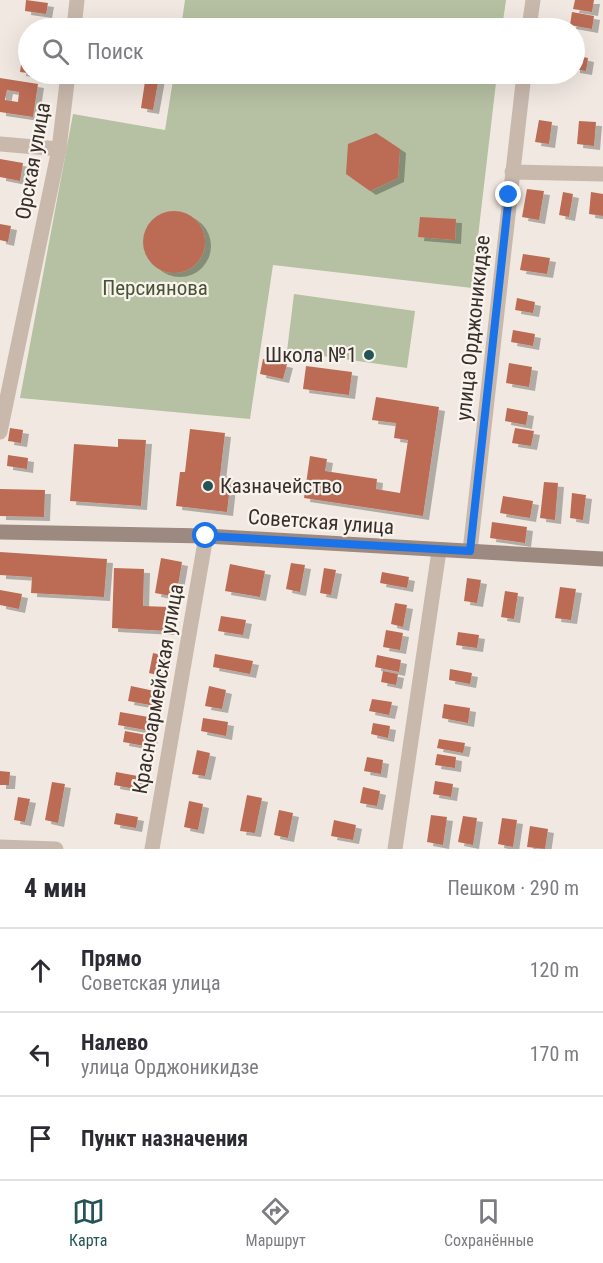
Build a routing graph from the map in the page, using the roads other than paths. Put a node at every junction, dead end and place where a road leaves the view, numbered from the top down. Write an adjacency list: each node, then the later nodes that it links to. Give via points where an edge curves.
1 (77, 0): 3 (street)
2 (533, 0): 4 (street)
3 (75, 18)
4 (530, 18)
5 (67, 84): 8 (street, Орская улица)
6 (523, 84): 9 (street, улица Орджоникидзе)
7 (0, 144): 8 (street)
8 (59, 149): 11 (street, Орская улица)
9 (512, 171): 10 (street); 15 (street, улица Орджоникидзе)
10 (603, 174)
11 (0, 432)
12 (0, 532): 13 (street, Советская улица)
13 (206, 536): 14 (street, Советская улица); 19 (street, Красноармейская улица)
14 (439, 550): 15 (street, Советская улица); 20 (street)
15 (470, 551): 16 (street, Советская улица)
16 (603, 559)
17 (0, 847): 18 (street)
18 (56, 849)
19 (152, 849)
20 (395, 849)

